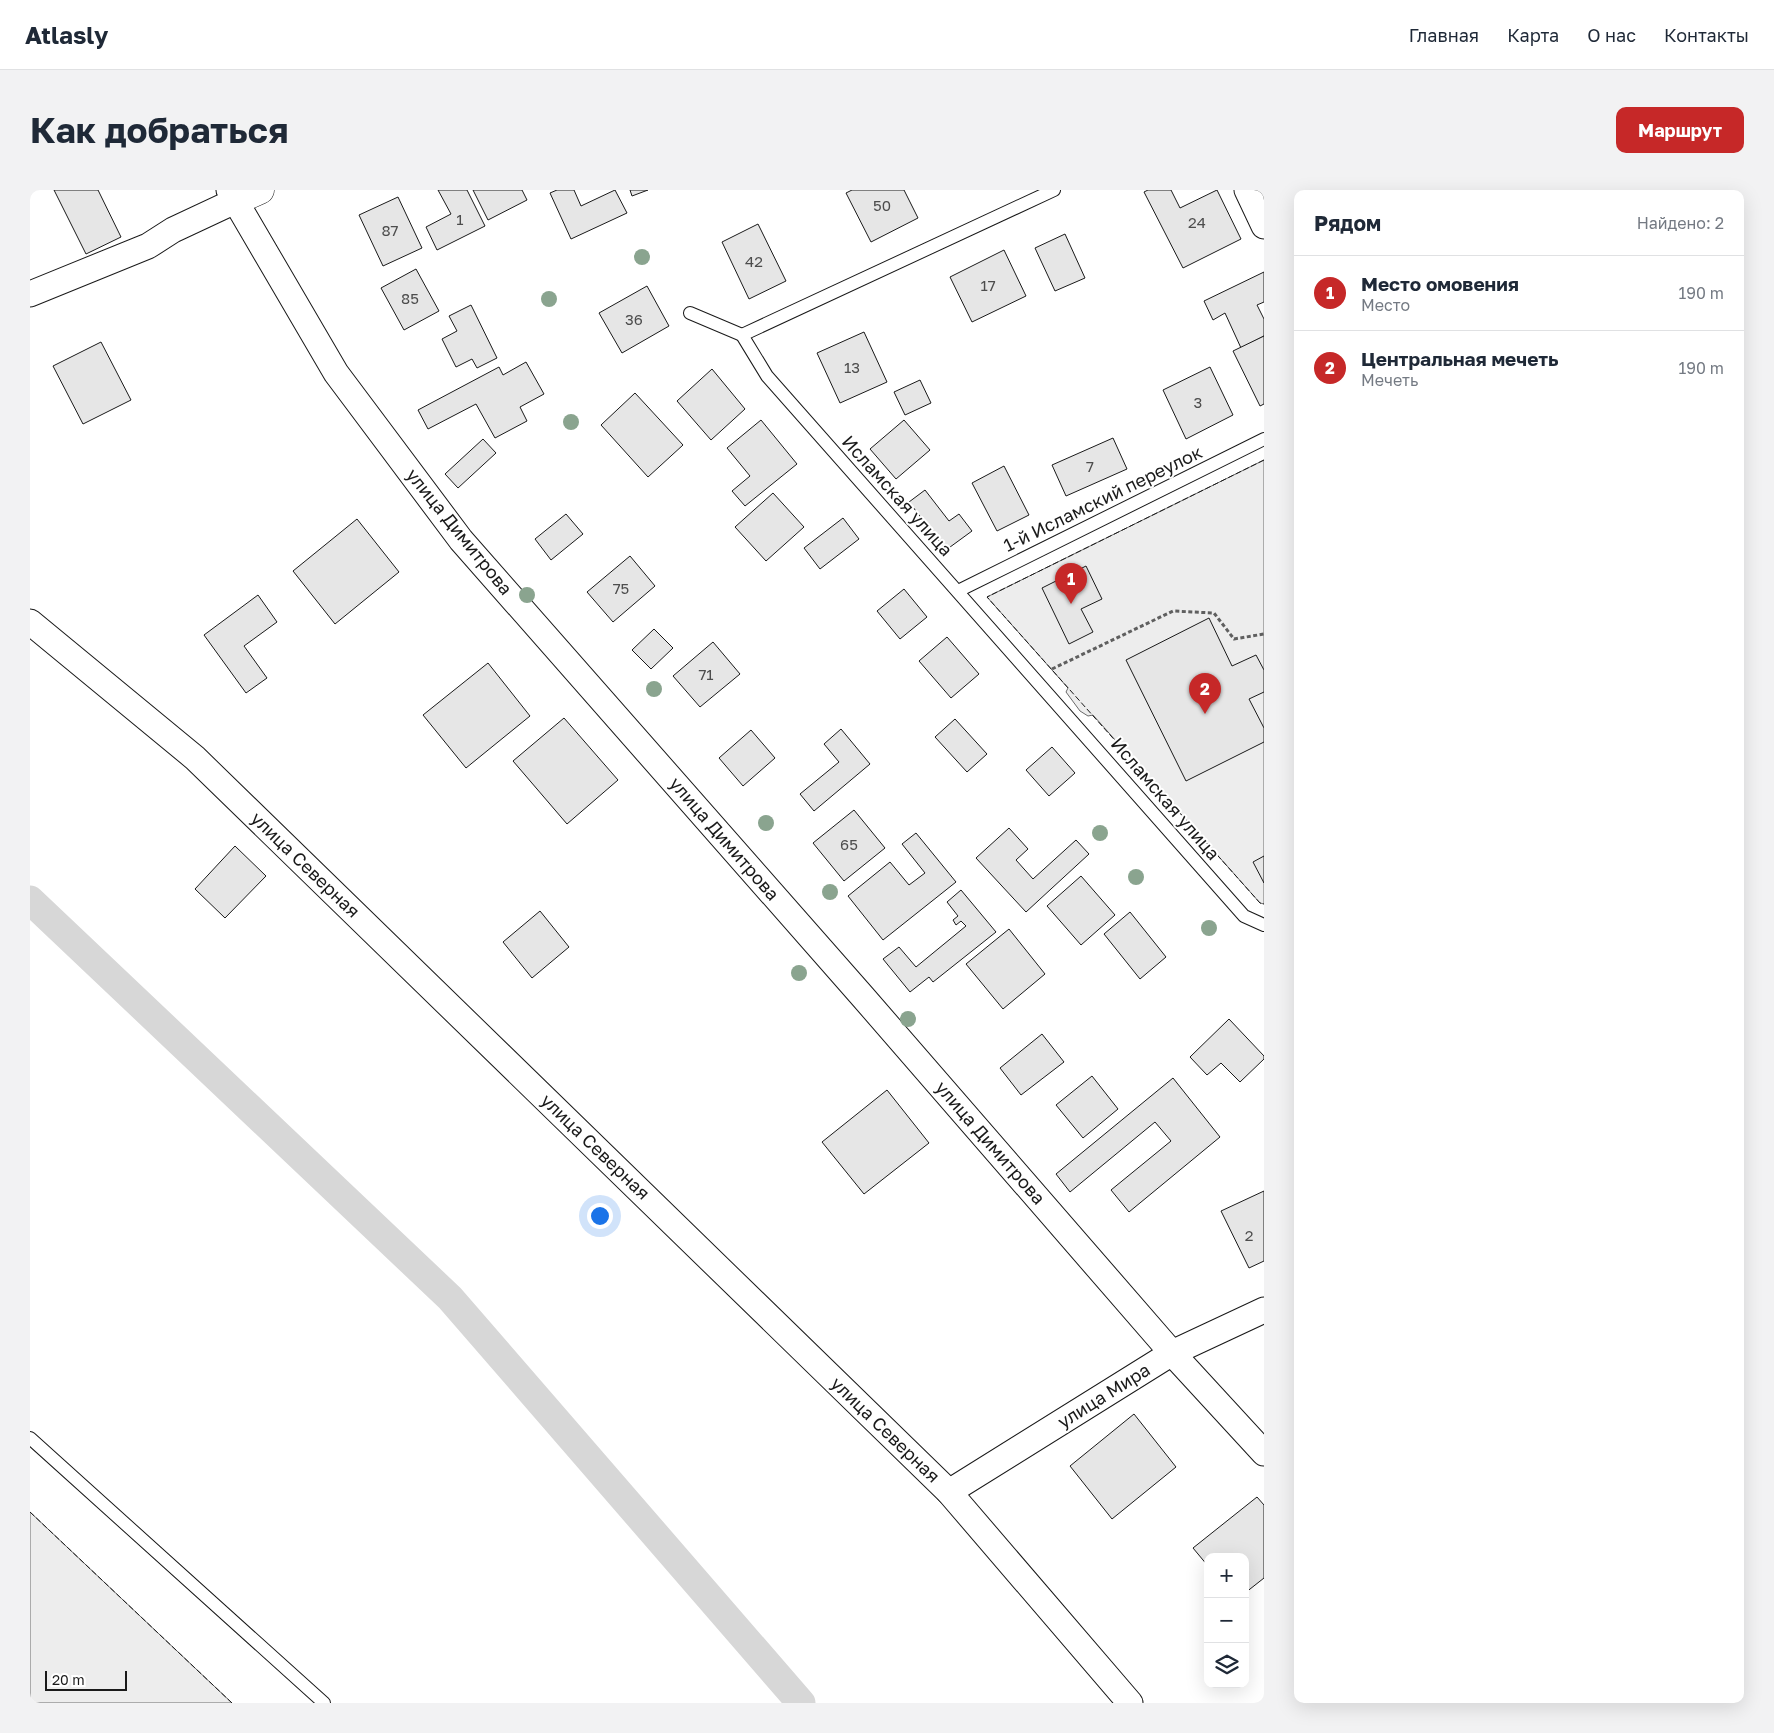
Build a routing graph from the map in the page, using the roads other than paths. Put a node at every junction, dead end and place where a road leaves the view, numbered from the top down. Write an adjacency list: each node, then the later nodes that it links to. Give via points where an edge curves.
1 (260, 190): 4 (street)
2 (1054, 190): 8 (lane)
3 (1247, 190): 5 (street)
4 (232, 196): 6 (street, via 148,246); 14 (street, улица Димитрова, via 336,373 461,540 864,997)
5 (1264, 226)
6 (30, 294)
7 (690, 313): 8 (lane)
8 (742, 335): 10 (lane, Исламская улица, via 767,376)
9 (1264, 439): 10 (lane, 1-й Исламский переулок)
10 (958, 591): 12 (lane, Исламская улица, via 1244,916)
11 (30, 622): 17 (street, улица Северная, via 195,758)
12 (1264, 925)
13 (1264, 1310): 14 (street, улица Мира)
14 (1172, 1354): 16 (street, улица Димитрова); 17 (street, улица Мира)
15 (30, 1438): 18 (lane)
16 (1264, 1453)
17 (949, 1492): 19 (street, улица Северная)
18 (324, 1703)
19 (1130, 1703)

